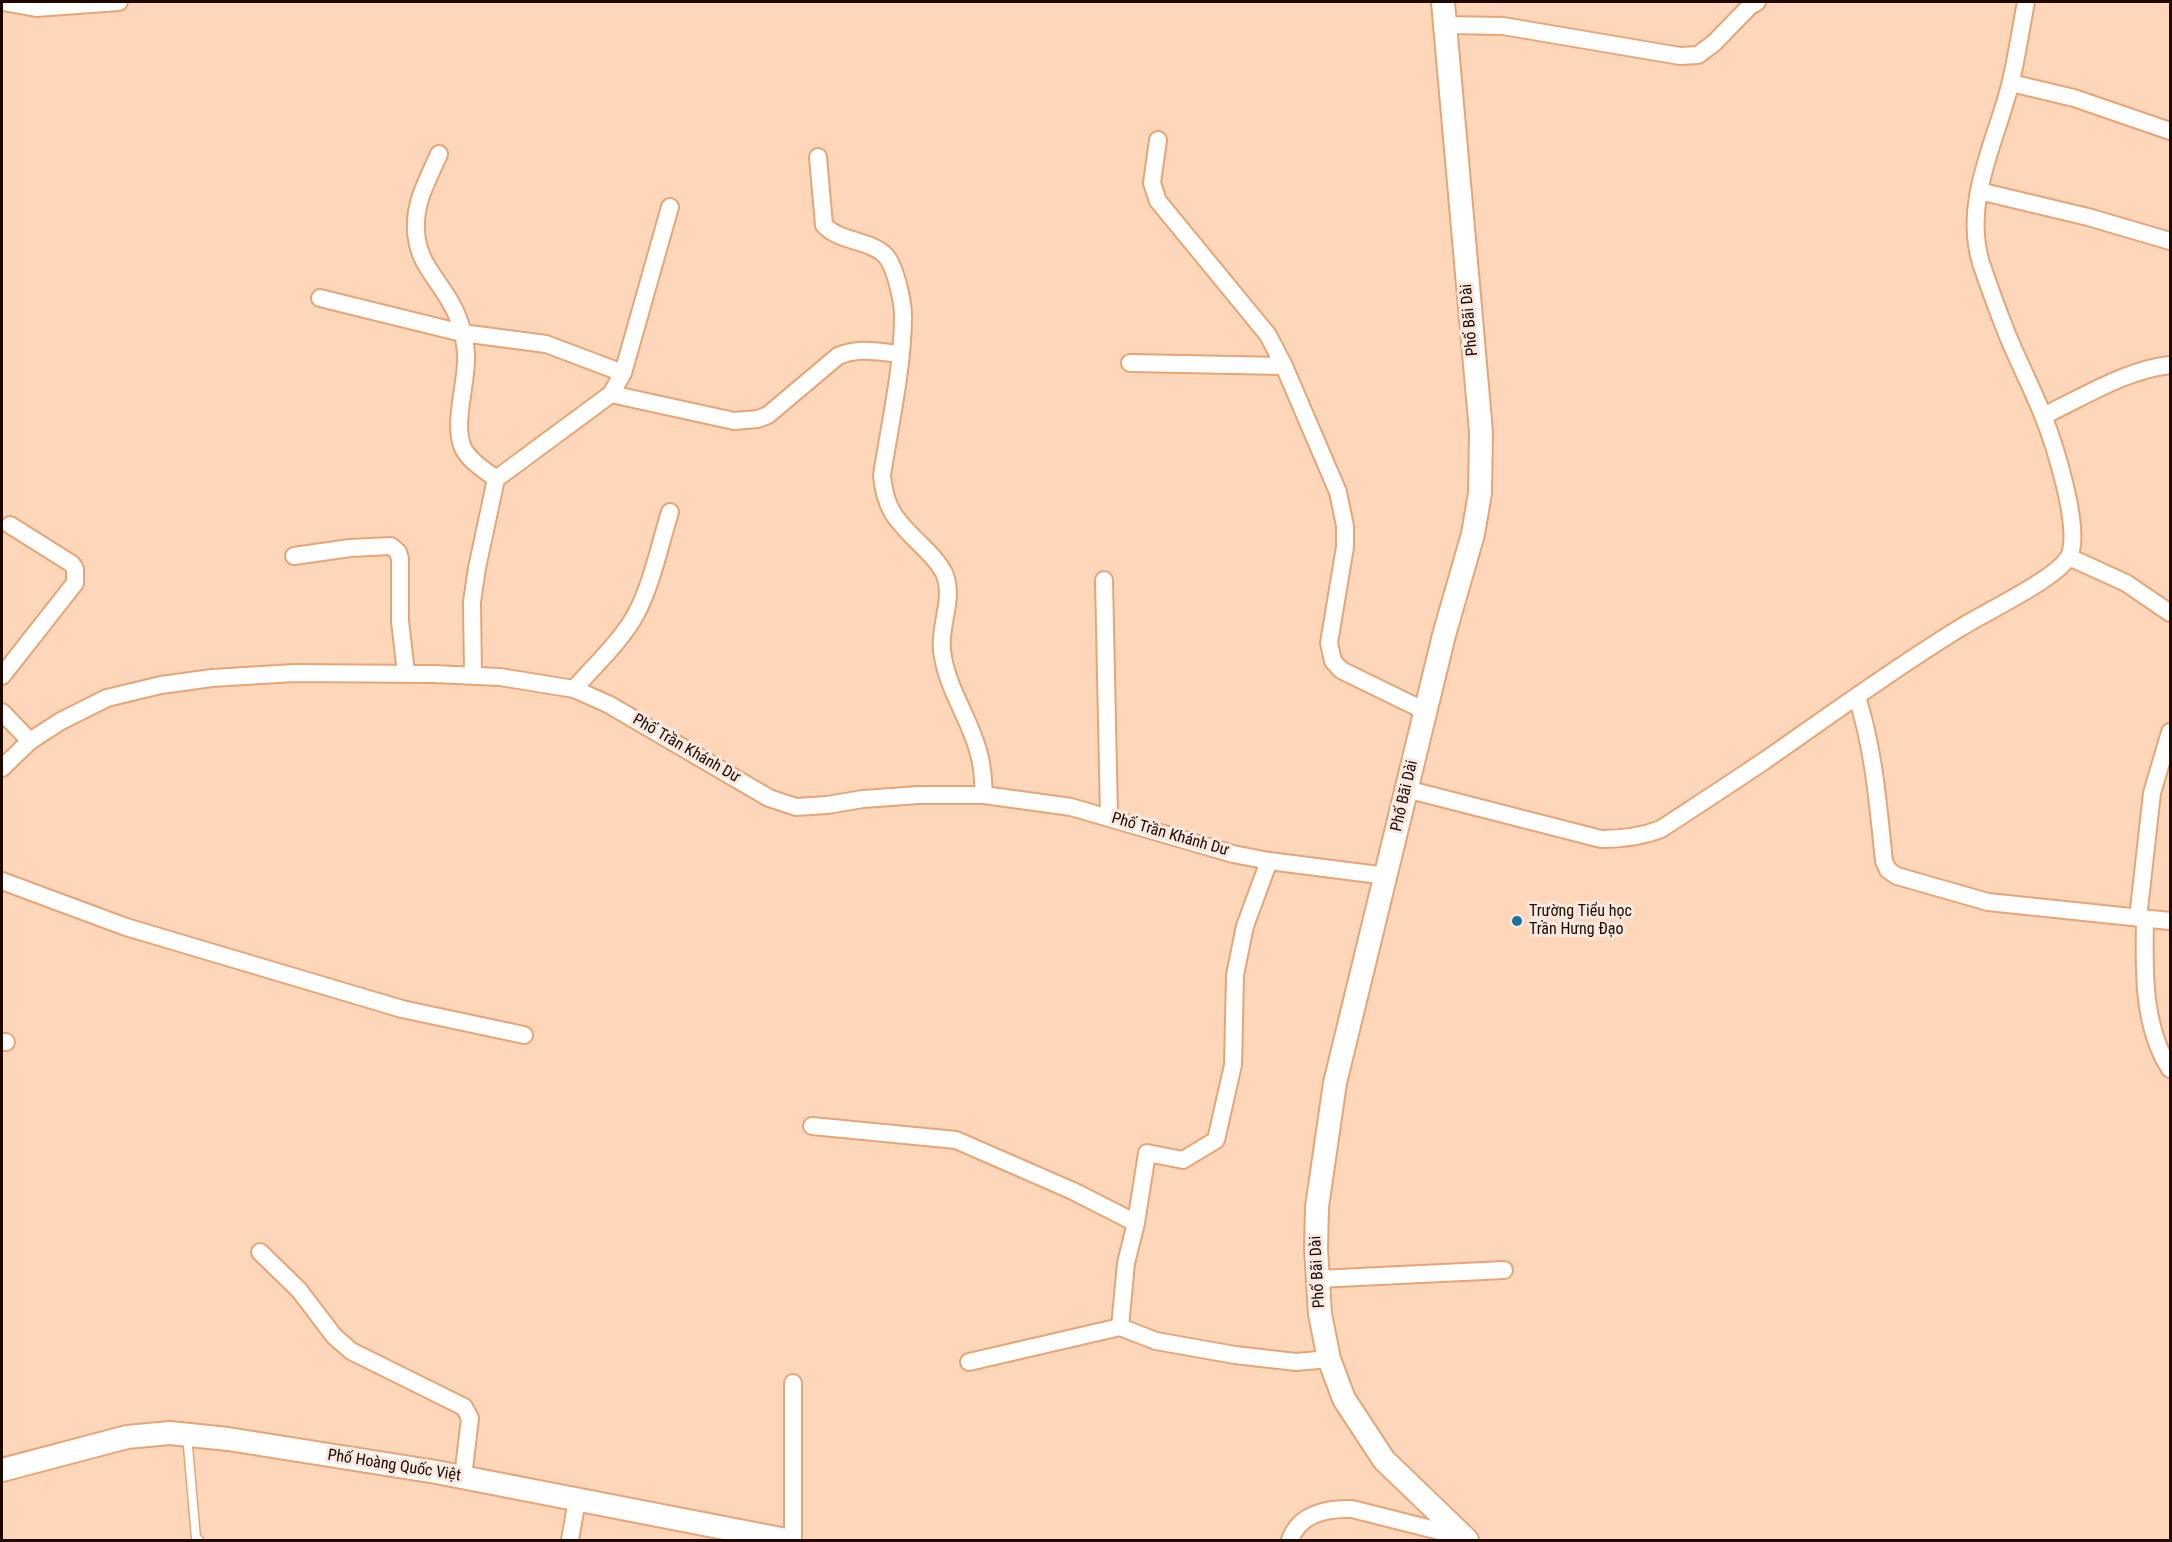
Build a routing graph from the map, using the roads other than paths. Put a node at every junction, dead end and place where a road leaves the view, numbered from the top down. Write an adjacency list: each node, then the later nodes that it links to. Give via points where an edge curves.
1 (3, 2): 2 (street, via 36,8)
2 (119, 2)
3 (1443, 2): 6 (street, Phố Bãi Dài)
4 (1757, 2): 6 (street, via 1698,55 1680,56 1503,26)
5 (2026, 2): 7 (street)
6 (1445, 25): 36 (street, Phố Bãi Dài, via 1481,462 1473,534)
7 (2011, 83): 8 (street, via 2074,98); 12 (street)
8 (2170, 131)
9 (1158, 140): 20 (street, via 1152,183 1158,201 1258,321)
10 (439, 153): 16 (street, via 420,200 417,243 422,259 456,312)
11 (818, 157): 17 (street, via 824,225 832,232 877,249 890,261 903,313)
12 (1980, 191): 14 (street); 23 (street, via 1974,215 1980,261)
13 (670, 207): 21 (street)
14 (2170, 241)
15 (320, 298): 16 (street)
16 (462, 333): 21 (street, via 546,344); 24 (street, via 466,352 461,440 470,457)
17 (900, 354): 22 (street, via 849,351 768,415 748,421); 42 (street, via 883,490 894,516 944,572 948,585 941,648 944,667 980,756)
18 (1130, 363): 20 (street)
19 (2170, 365): 23 (street, via 2118,380)
20 (1284, 366): 36 (street, via 1338,492 1345,526 1329,643 1334,661 1341,670)
21 (623, 372): 22 (street)
22 (610, 394): 24 (street)
23 (2043, 416): 28 (street, via 2066,488 2073,529)
24 (496, 480): 33 (street, via 472,602)
25 (670, 512): 34 (street, via 636,614)
26 (10, 525): 32 (street, via 72,564 76,575 75,582)
27 (294, 556): 31 (street, via 360,547 391,546 398,552)
28 (2069, 557): 30 (street, via 2126,583); 35 (street, via 2044,579 1959,628)
29 (1104, 580): 43 (street)
30 (2170, 613)
31 (406, 674): 33 (street, Phố Trần Khánh Dư); 39 (street, Phố Trần Khánh Dư, via 294,673 161,685 107,698)
32 (2, 676)
33 (473, 676): 34 (street, Phố Trần Khánh Dư)
34 (574, 689): 42 (street, Phố Trần Khánh Dư, via 608,704 770,798 796,807 919,795)
35 (1857, 697): 41 (street, via 1661,829 1632,838 1601,839); 47 (street, via 1873,764 1888,870 1988,902)
36 (1425, 711): 41 (street, Phố Bãi Dài)
37 (2, 712): 39 (street)
38 (2170, 732): 47 (street, via 2152,793)
39 (30, 741): 40 (street, Phố Trần Khánh Dư)
40 (2, 768)
41 (1406, 789): 45 (street, Phố Bãi Dài)
42 (984, 795): 43 (street, Phố Trần Khánh Dư, via 1071,807)
43 (1109, 817): 44 (street, Phố Trần Khánh Dư)
44 (1269, 861): 45 (street, Phố Trần Khánh Dư); 52 (street, via 1245,926 1235,975 1233,1065 1216,1140 1183,1160 1147,1153)
45 (1387, 876): 55 (street, Phố Bãi Dài, via 1335,1083 1317,1208)
46 (2, 881): 49 (street, via 126,927 402,1009)
47 (2142, 918): 48 (street); 50 (street, via 2147,1000)
48 (2170, 921)
49 (524, 1035)
50 (2170, 1069)
51 (812, 1126): 52 (street, via 956,1140)
52 (1136, 1223): 56 (street, via 1126,1263)
53 (260, 1252): 62 (street, via 351,1351 464,1407 470,1418)
54 (1504, 1270): 55 (street)
55 (1317, 1279): 57 (street, Phố Bãi Dài)
56 (1120, 1327): 57 (street, via 1156,1341 1235,1355 1296,1362); 58 (street)
57 (1329, 1359): 64 (street, Phố Bãi Dài, via 1344,1399 1384,1460)
58 (969, 1362)
59 (793, 1383): 68 (street)
60 (187, 1435): 61 (street, Phố Hoàng Quốc Việt, via 127,1437); 62 (street, Phố Hoàng Quốc Việt); 65 (lane)
61 (2, 1470)
62 (462, 1477): 63 (street, Phố Hoàng Quốc Việt)
63 (577, 1500): 66 (street); 67 (street, Phố Hoàng Quốc Việt)
64 (1465, 1539): 69 (street, via 1352,1509 1334,1508 1303,1521)
65 (199, 1540)
66 (570, 1540)
67 (786, 1540)
68 (793, 1540)
69 (1290, 1540)

